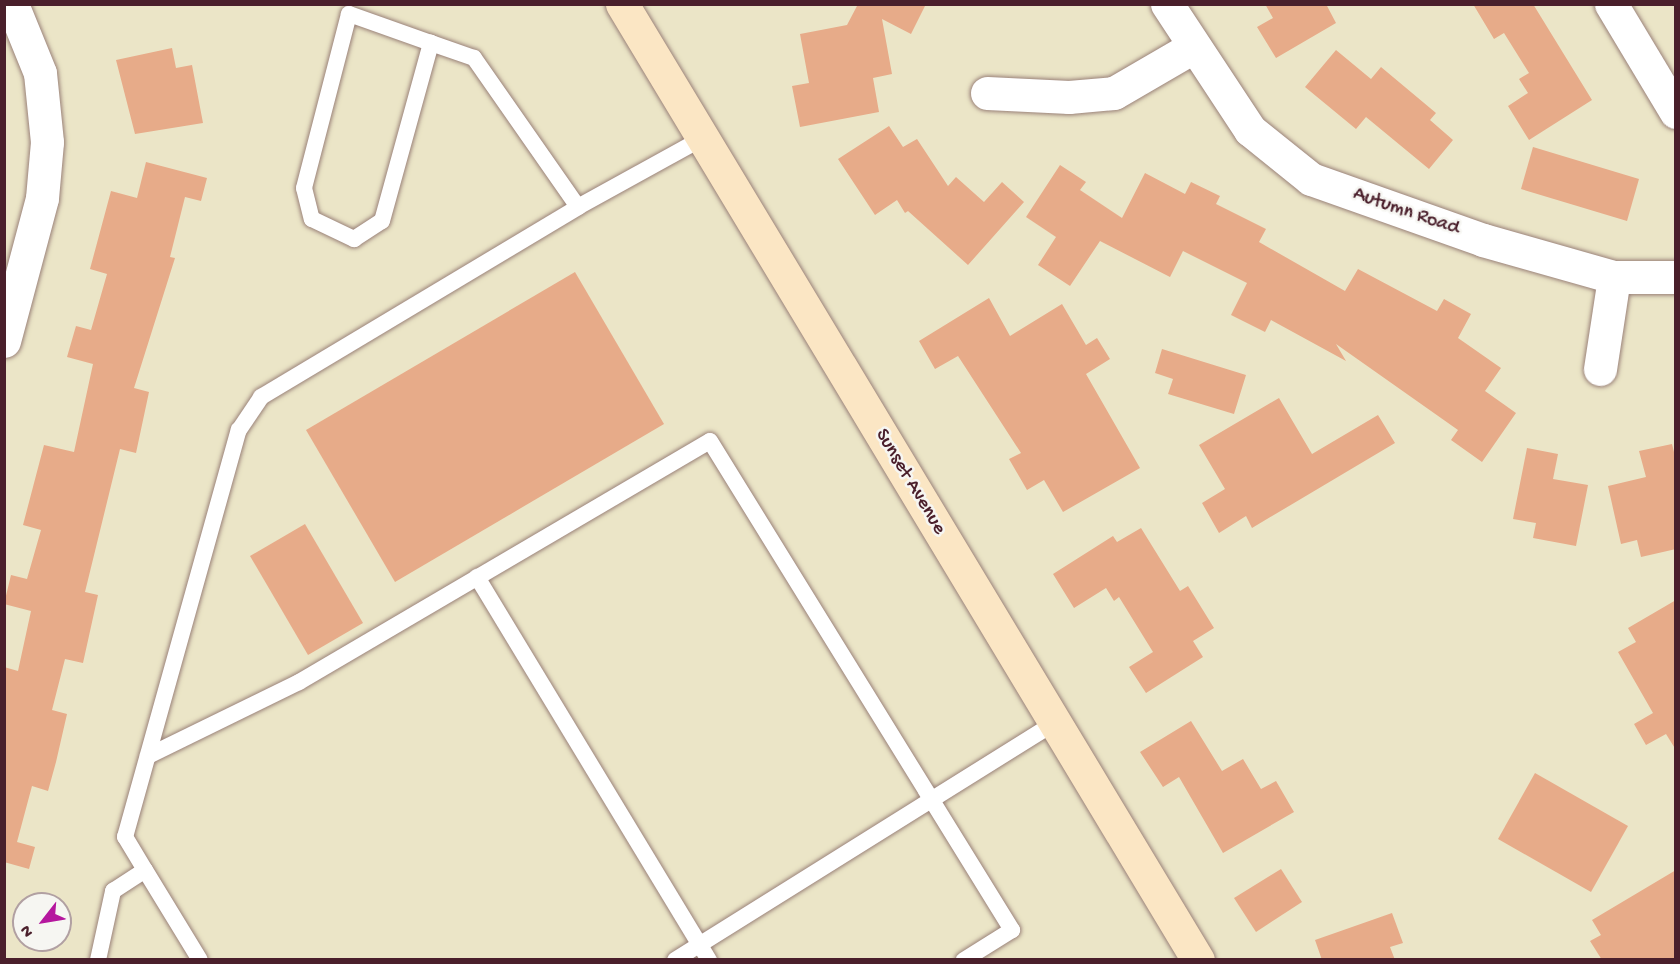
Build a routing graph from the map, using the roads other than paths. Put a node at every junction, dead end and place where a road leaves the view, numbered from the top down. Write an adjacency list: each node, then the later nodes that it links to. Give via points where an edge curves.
1 (12, 4): 13 (street, via 40,74 47,142 42,198)
2 (622, 4): 9 (main road, Sunset Avenue)
3 (1167, 4): 6 (street, Autumn Road)
4 (1611, 4): 8 (street)
5 (431, 43): 5 (lane, via 349,14 304,188 312,219 354,239 382,222); 10 (lane, via 474,58)
6 (1192, 47): 7 (street, via 1114,93 1069,97); 11 (street, Autumn Road, via 1250,130 1311,179 1483,240)
7 (987, 93)
8 (1676, 112)
9 (703, 138): 10 (lane); 16 (main road, Sunset Avenue)
10 (578, 207): 17 (lane, via 261,397 239,430)
11 (1614, 277): 12 (street, Autumn Road); 14 (street)
12 (1676, 277)
13 (4, 341)
14 (1600, 369)
15 (477, 577): 17 (lane, via 299,682); 18 (lane, via 710,441); 20 (lane)
16 (1055, 723): 18 (lane); 26 (main road, Sunset Avenue)
17 (148, 756): 19 (lane, via 125,837)
18 (932, 801): 20 (lane); 25 (lane, via 1012,930)
19 (145, 870): 21 (lane, via 113,891); 22 (lane)
20 (698, 945): 23 (lane); 24 (lane)
21 (98, 960)
22 (200, 960)
23 (675, 960)
24 (709, 960)
25 (964, 960)
26 (1197, 960)

